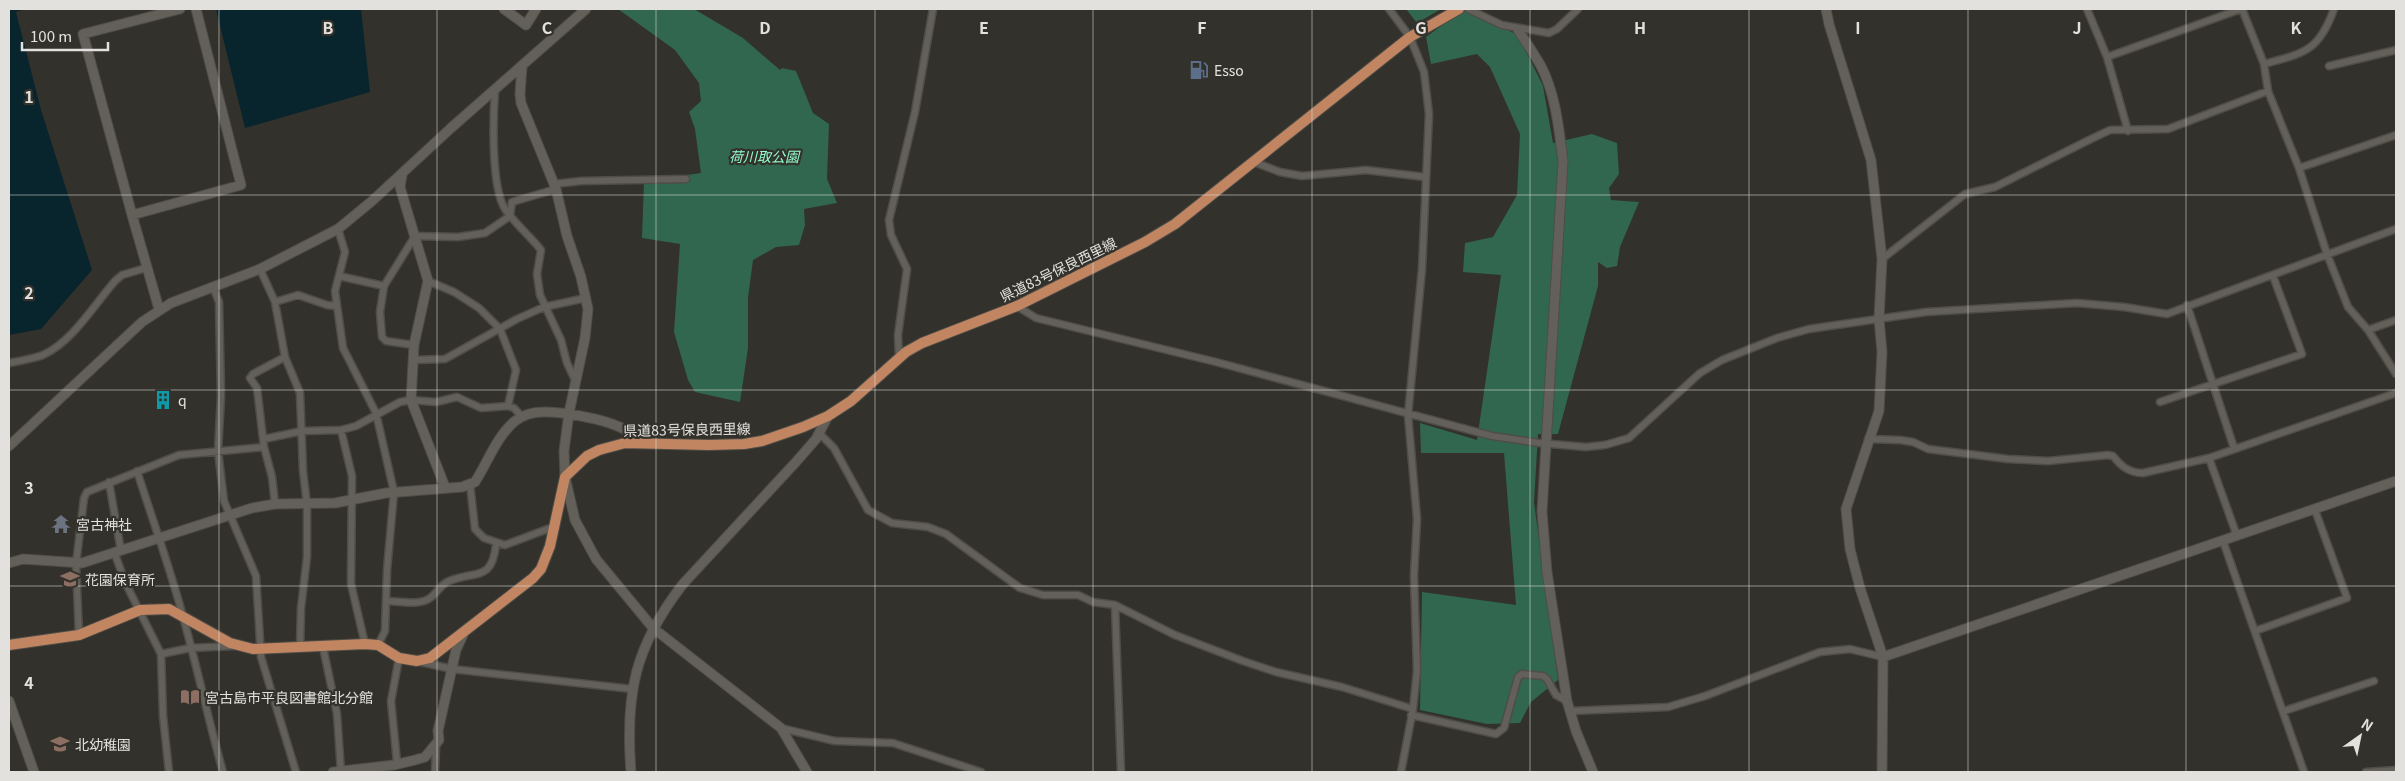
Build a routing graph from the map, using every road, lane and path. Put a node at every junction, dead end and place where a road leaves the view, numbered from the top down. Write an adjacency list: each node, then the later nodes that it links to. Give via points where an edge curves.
1 (180, 9): 32 (street, via 83,34)
2 (196, 9): 32 (street, via 241,185)
3 (504, 9): 4 (street, via 526,24)
4 (536, 9)
5 (586, 9): 20 (street)
6 (932, 9): 59 (street, via 915,112 889,220 907,269 898,336)
7 (1389, 9): 16 (street)
8 (1459, 9): 16 (main road, 県道83号保良西里線)
9 (1468, 9): 15 (street)
10 (1578, 9): 15 (street, via 1554,32)
11 (1826, 9): 38 (street, via 1870,160)
12 (2087, 9): 18 (street)
13 (2242, 9): 18 (street); 19 (street)
14 (2334, 9): 19 (street, via 2319,41 2298,54)
15 (1518, 30): 80 (street, via 1541,67 1549,88 1558,119 1563,161)
16 (1410, 37): 26 (main road, 県道83号保良西里線); 29 (street, via 1427,88 1429,142)
17 (2396, 50): 21 (street)
18 (2107, 57): 24 (street)
19 (2264, 64): 23 (street)
20 (522, 66): 22 (street); 31 (street, via 520,94 524,111)
21 (2329, 66)
22 (495, 91): 28 (street); 33 (street, via 493,122 499,189)
23 (2268, 91): 24 (street, via 2168,129); 27 (street)
24 (2128, 131): 38 (street, via 2110,130 1995,187 1965,194)
25 (2396, 135): 27 (street)
26 (1254, 162): 29 (street, via 1302,176 1366,170); 50 (main road, 県道83号保良西里線, via 1175,224)
27 (2299, 168): 37 (street)
28 (402, 174): 34 (street); 36 (street, via 400,187)
29 (1425, 177): 71 (street, via 1422,269)
30 (686, 179): 31 (street, via 581,181)
31 (555, 186): 33 (street, via 512,202); 46 (street)
32 (132, 216): 39 (street)
33 (510, 216): 36 (street, via 484,233 458,237); 51 (street, via 541,250 537,282)
34 (338, 229): 40 (street); 41 (street, via 344,252)
35 (2396, 229): 37 (street)
36 (415, 236): 43 (street); 44 (street)
37 (2327, 254): 42 (street); 56 (street, via 2348,307)
38 (1882, 259): 53 (street)
39 (146, 268): 52 (street); 61 (street, via 115,280 56,348)
40 (260, 268): 45 (street); 47 (street)
41 (339, 276): 44 (street); 49 (street)
42 (2273, 276): 48 (street); 64 (street, via 2302,354)
43 (428, 281): 55 (street, via 479,308); 57 (street)
44 (384, 286): 57 (street, via 381,298 382,337 386,341)
45 (213, 287): 52 (street); 84 (street, via 219,302 221,396)
46 (586, 298): 51 (street); 63 (street, via 585,338)
47 (275, 302): 49 (street, via 298,295); 58 (street)
48 (2187, 305): 53 (street, via 2167,314 2077,303 1926,312); 64 (street)
49 (337, 306): 69 (street, via 343,348)
50 (1017, 306): 59 (main road, 県道83号保良西里線, via 922,343); 71 (street, via 1036,318 1216,362)
51 (544, 307): 55 (street); 63 (street, via 561,340)
52 (159, 309): 81 (street)
53 (1879, 319): 78 (street, via 1882,352 1878,411); 80 (street, via 1809,329 1722,360 1700,373 1626,440 1586,447)
54 (2396, 320): 56 (street)
55 (500, 329): 60 (street, via 445,359); 68 (street, via 516,370)
56 (2368, 330): 62 (street)
57 (414, 345): 60 (street)
58 (285, 357): 75 (street, via 300,393); 77 (street, via 250,378 257,388)
59 (899, 359): 73 (main road, 県道83号保良西里線, via 865,390)
60 (413, 360): 66 (street)
61 (9, 363)
62 (2396, 374)
63 (577, 384): 70 (street)
64 (2214, 384): 67 (street); 83 (street)
65 (2396, 393): 83 (street)
66 (411, 400): 68 (street, via 436,402 456,397 481,408); 69 (street); 91 (street)
67 (2160, 402)
68 (508, 406): 72 (street)
69 (376, 413): 74 (street, via 356,426); 92 (street)
70 (569, 413): 72 (street, via 544,412); 79 (street, via 622,427 634,434); 87 (street, via 564,451)
71 (1408, 415): 80 (street, via 1492,436); 133 (street, via 1417,519 1414,602 1418,647)
72 (522, 416): 90 (street, via 508,428 475,482)
73 (828, 416): 76 (street); 79 (main road, 県道83号保良西里線, via 776,437 744,444)
74 (341, 430): 75 (street); 93 (street, via 352,476)
75 (302, 431): 77 (street); 95 (street)
76 (819, 433): 107 (street, via 834,448 868,510 878,516 892,523 946,534 1011,582 1035,593 1078,595 1093,602); 110 (street, via 683,584)
77 (264, 439): 82 (street)
78 (1868, 439): 85 (street, via 1900,440 1928,449 2008,459 2048,461 2112,456 2134,473); 123 (street, via 1848,498 1847,531 1860,588)
79 (638, 442): 87 (main road, 県道83号保良西里線, via 599,450 577,463)
80 (1547, 443): 130 (street, via 1542,512 1547,572)
81 (9, 446)
82 (264, 447): 84 (street); 94 (street)
83 (2234, 448): 85 (street)
84 (218, 451): 86 (street, via 179,455); 97 (street, via 224,501)
85 (2209, 458): 99 (street)
86 (137, 471): 89 (street); 100 (street)
87 (565, 477): 98 (main road); 110 (street, via 575,520 596,559)
88 (2396, 481): 96 (street)
89 (109, 482): 103 (street); 105 (street, via 87,492 84,498)
90 (470, 484): 91 (street); 102 (street, via 476,532)
91 (445, 488): 92 (street)
92 (394, 492): 93 (street); 106 (street)
93 (353, 500): 95 (street); 114 (street, via 351,584)
94 (275, 504): 95 (street); 97 (street)
95 (307, 505): 120 (street, via 307,557)
96 (2315, 510): 99 (street); 111 (street, via 2346,598)
97 (230, 516): 100 (street); 121 (street, via 256,576)
98 (553, 527): 102 (street, via 511,543); 113 (main road, via 550,546 538,574)
99 (2237, 536): 101 (street)
100 (160, 539): 103 (street); 109 (street)
101 (2224, 541): 111 (street); 123 (street)
102 (496, 544): 106 (street, via 495,555 484,573 446,583 425,600)
103 (118, 552): 105 (street); 108 (street, via 125,582)
104 (9, 563): 105 (street, via 23,559)
105 (76, 564): 112 (street)
106 (387, 601): 116 (street, via 385,631)
107 (1115, 605): 133 (street, via 1175,636 1243,661 1342,687); 147 (street)
108 (140, 610): 109 (main road, via 169,609); 112 (main road); 122 (street)
109 (183, 615): 117 (main road); 119 (street)
110 (653, 628): 128 (street); 134 (street)
111 (2255, 631): 132 (street)
112 (79, 635): 115 (main road)
113 (463, 635): 125 (main road, via 430,658); 126 (street)
114 (365, 644): 116 (main road); 118 (main road)
115 (9, 645)
116 (378, 645): 124 (main road)
117 (243, 646): 119 (street); 121 (main road)
118 (323, 647): 120 (main road); 142 (street, via 337,714)
119 (190, 648): 122 (street); 140 (street)
120 (300, 648): 121 (main road)
121 (260, 649): 141 (street)
122 (160, 654): 139 (street)
123 (1883, 657): 131 (street, via 1850,649 1820,652 1668,707); 150 (street)
124 (399, 658): 125 (main road); 136 (street, via 391,701)
125 (417, 661): 126 (street)
126 (452, 668): 128 (street); 135 (street, via 438,731 440,740)
127 (2374, 682): 132 (street)
128 (632, 689): 144 (street, via 629,713)
129 (9, 701): 138 (street)
130 (1567, 701): 131 (street); 133 (street, via 1556,695 1543,676 1522,674 1518,677 1504,728 1496,734)
131 (1570, 711): 149 (street)
132 (2284, 711): 151 (street)
133 (1412, 712): 148 (street)
134 (781, 728): 145 (street); 146 (street, via 835,742 893,743)
135 (436, 746): 136 (street, via 425,757); 143 (street)
136 (395, 767): 142 (street)
137 (2396, 770): 152 (street)
138 (34, 772)
139 (169, 772)
140 (223, 772)
141 (296, 772)
142 (338, 772)
143 (435, 772)
144 (631, 772)
145 (807, 772)
146 (981, 772)
147 (1121, 772)
148 (1401, 772)
149 (1593, 772)
150 (1882, 772)
151 (2304, 772)
152 (2366, 772)

